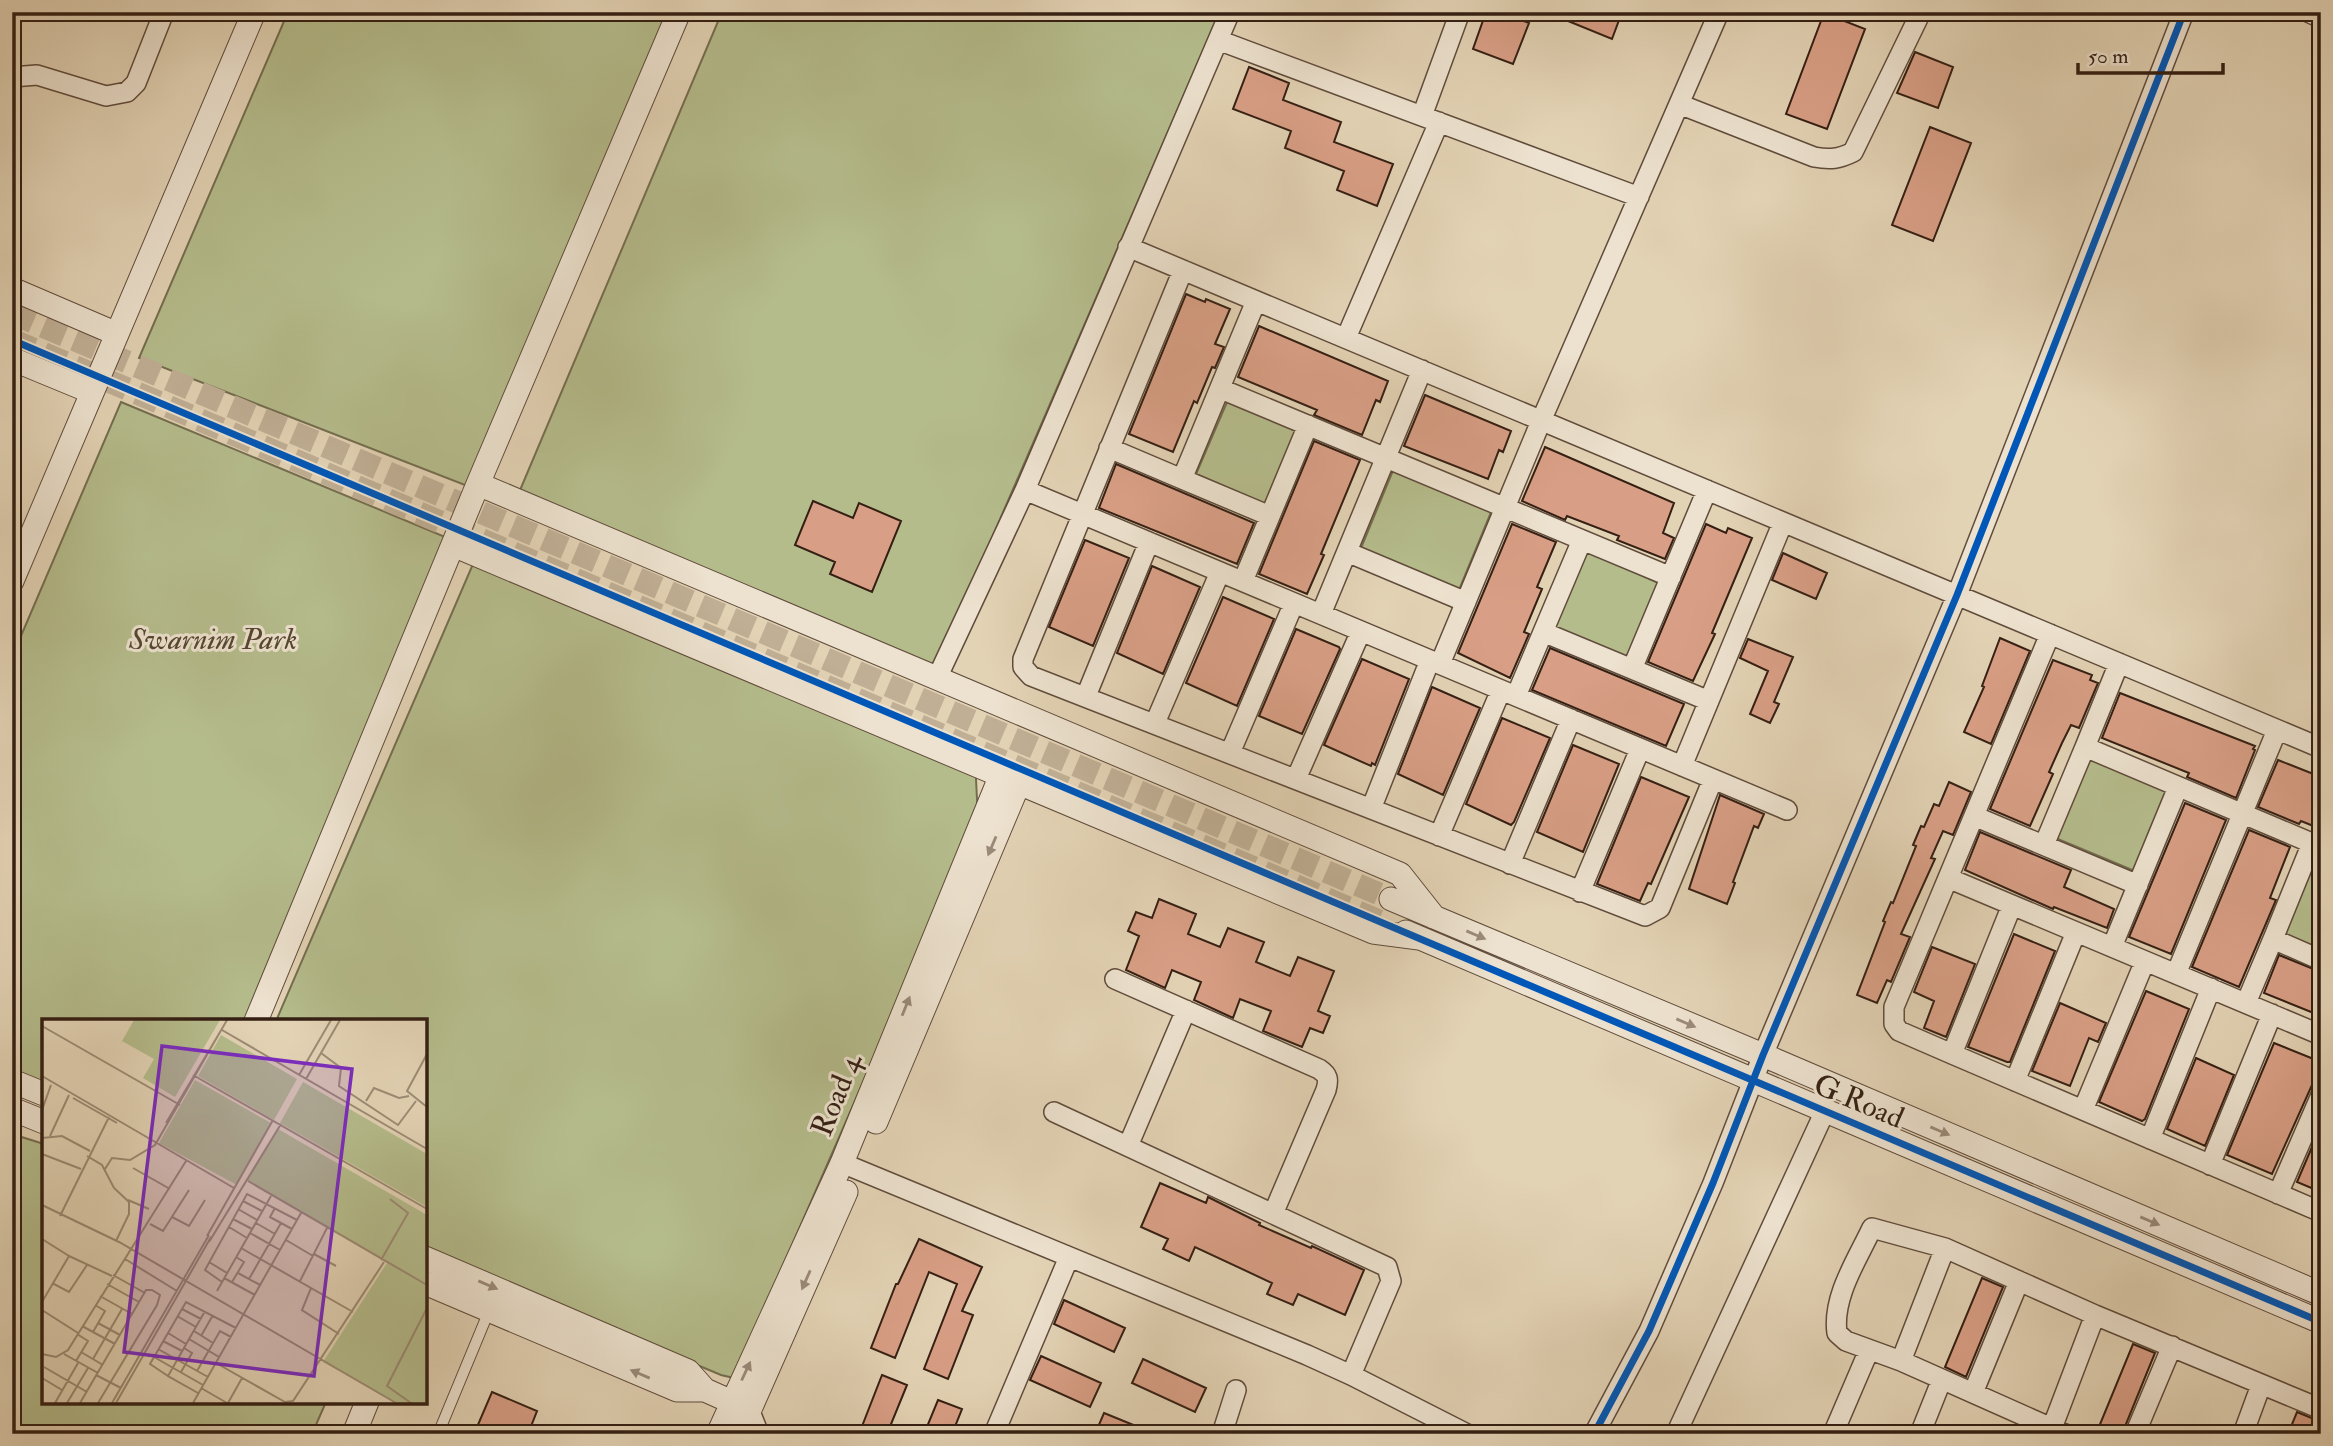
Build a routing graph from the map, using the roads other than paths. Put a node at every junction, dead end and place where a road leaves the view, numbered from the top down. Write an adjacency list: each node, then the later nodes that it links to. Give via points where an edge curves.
1 (164, 12): 12 (street, via 136,83 127,92 106,96 37,75)
2 (254, 12): 20 (street)
3 (680, 12): 31 (street)
4 (1230, 12): 11 (street)
5 (1460, 12): 14 (street)
6 (1719, 12): 13 (street)
7 (1921, 12): 13 (street, via 1853,152 1840,159 1814,157)
8 (2183, 12): 46 (street)
9 (2308, 12): 10 (street)
10 (2321, 18)
11 (1218, 40): 14 (street); 16 (street)
12 (12, 77)
13 (1679, 104): 15 (street)
14 (1431, 119): 15 (street); 21 (street)
15 (1639, 197): 26 (street)
16 (1128, 247): 17 (street); 32 (street)
17 (1183, 270): 19 (street); 28 (street)
18 (12, 289): 20 (street)
19 (1256, 301): 21 (street); 24 (street)
20 (117, 334): 25 (street)
21 (1346, 338): 23 (street)
22 (12, 359): 25 (street)
23 (1422, 370): 26 (street); 29 (street)
24 (1221, 388): 27 (street); 30 (street)
25 (92, 392): 44 (street)
26 (1541, 421): 33 (street); 34 (street)
27 (1308, 425): 29 (street); 36 (street)
28 (1109, 449): 30 (street); 35 (street)
29 (1386, 458): 34 (street); 41 (street)
30 (1182, 479): 36 (street)
31 (478, 484): 40 (street); 56 (street)
32 (1025, 490): 35 (street); 56 (street)
33 (1707, 490): 37 (street); 43 (street)
34 (1505, 508): 38 (street); 47 (street)
35 (1082, 514): 39 (street); 58 (street, via 1023,667 1031,676)
36 (1270, 516): 45 (street)
37 (1783, 522): 46 (street); 59 (street)
38 (1581, 540): 43 (street); 51 (street)
39 (1149, 542): 42 (street); 58 (street)
40 (453, 545): 68 (street); 99 (street)
41 (1347, 552): 47 (street); 49 (street)
42 (1220, 572): 45 (street); 61 (street)
43 (1671, 577): 55 (street)
44 (12, 581)
45 (1242, 582): 48 (street)
46 (1957, 595): 52 (street); 102 (street)
47 (1466, 602): 53 (street)
48 (1294, 603): 49 (street); 66 (street)
49 (1321, 614): 50 (street)
50 (1361, 631): 53 (street); 69 (street)
51 (1543, 632): 55 (street); 57 (street)
52 (2050, 634): 54 (street); 75 (street)
53 (1435, 662): 57 (street); 72 (street)
54 (2119, 663): 62 (street); 63 (street)
55 (1632, 669): 59 (street)
56 (937, 678): 85 (street, via 1400,873)
57 (1508, 693): 60 (street); 76 (street)
58 (1086, 696): 61 (street)
59 (1709, 701): 67 (street)
60 (1572, 719): 65 (street); 79 (street)
61 (1155, 723): 66 (street)
62 (2277, 730): 64 (street); 74 (street)
63 (2085, 747): 71 (street); 77 (street)
64 (2321, 748)
65 (1640, 749): 67 (street); 82 (street)
66 (1230, 753): 69 (street)
67 (1682, 766): 70 (street)
68 (1010, 779): 88 (street, via 1373,932); 116 (street, Road 4)
69 (1296, 779): 72 (street)
70 (1713, 779): 73 (street); 82 (street, via 1660,908 1645,916)
71 (2178, 787): 74 (street); 81 (street)
72 (1371, 809): 76 (street)
73 (1787, 810)
74 (2242, 814): 78 (street); 93 (street)
75 (1974, 816): 77 (street); 80 (street)
76 (1439, 836): 79 (street)
77 (2044, 845): 81 (street)
78 (2316, 845): 89 (street)
79 (1510, 864): 82 (street)
80 (1948, 878): 84 (street); 101 (street, via 1893,1018 1899,1031)
81 (2138, 885): 90 (street)
82 (1580, 892)
83 (1391, 899): 85 (street, G Road)
84 (2012, 905): 87 (street); 101 (street)
85 (1434, 917): 102 (street, G Road, one-way to 102)
86 (1379, 921): 88 (street, G Road)
87 (2076, 932): 90 (street); 105 (street)
88 (1419, 938): 104 (street, G Road)
89 (2273, 939): 91 (street); 96 (street)
90 (2112, 947): 92 (street)
91 (2321, 960)
92 (2145, 961): 93 (street); 109 (street)
93 (2176, 974): 95 (street)
94 (1115, 979): 97 (street)
95 (2211, 988): 96 (street); 113 (street)
96 (2246, 1003): 98 (street)
97 (1186, 1010): 114 (street); 119 (street, via 1326,1074 1326,1090)
98 (2272, 1014): 100 (street); 115 (street)
99 (257, 1019)
100 (2321, 1035)
101 (1952, 1054): 105 (street)
102 (1763, 1055): 104 (street); 125 (street, G Road, one-way to 125)
103 (12, 1080): 106 (street)
104 (1753, 1080): 110 (street, G Road); 150 (street, via 1649,1331)
105 (2015, 1081): 109 (street)
106 (42, 1093)
107 (2321, 1095): 117 (street)
108 (12, 1109): 112 (street)
109 (2083, 1110): 113 (street)
110 (1825, 1111): 128 (street, G Road); 151 (street)
111 (1054, 1112): 114 (street)
112 (42, 1121)
113 (2150, 1139): 115 (street)
114 (1128, 1146): 119 (street)
115 (2210, 1165): 117 (street)
116 (849, 1166): 121 (street); 139 (street, Road 4)
117 (2278, 1194): 118 (street)
118 (2321, 1212)
119 (1273, 1214): 132 (street, via 1381,1263 1391,1274)
120 (1945, 1248): 123 (street); 130 (street, via 1872,1228 1842,1294 1836,1324 1837,1333 1846,1341); 131 (street)
121 (1069, 1257): 132 (street); 147 (street)
122 (427, 1261): 135 (street, one-way to 135, via 688,1371)
123 (2019, 1280): 127 (street); 137 (street)
124 (427, 1284): 126 (street)
125 (2321, 1294)
126 (489, 1311): 135 (street, one-way to 126, via 677,1390); 143 (lane)
127 (2095, 1315): 129 (street); 141 (street)
128 (2321, 1322)
129 (2172, 1346): 134 (street); 154 (street)
130 (1869, 1350): 131 (street); 152 (street)
131 (1901, 1361): 133 (street)
132 (1351, 1374): 149 (street)
133 (1942, 1379): 137 (street); 153 (street)
134 (2261, 1385): 140 (street); 155 (street)
135 (705, 1390): 139 (street)
136 (1236, 1390): 148 (street)
137 (1973, 1393): 141 (street)
138 (366, 1404): 142 (street)
139 (740, 1405): 144 (street, Road 4); 145 (street, Road 4); 146 (street)
140 (2321, 1409)
141 (2049, 1430)
142 (354, 1434)
143 (438, 1434)
144 (718, 1434)
145 (739, 1434)
146 (759, 1434)
147 (994, 1434)
148 (1222, 1434)
149 (1467, 1434)
150 (1594, 1434)
151 (1676, 1434)
152 (1833, 1434)
153 (1920, 1434)
154 (2135, 1434)
155 (2243, 1434)

